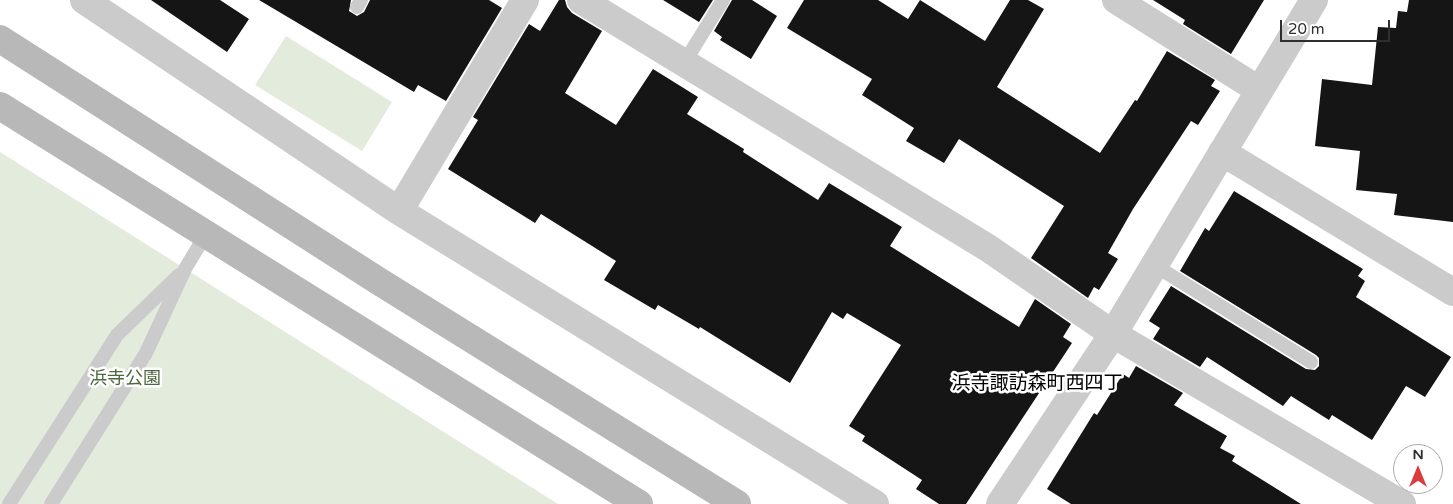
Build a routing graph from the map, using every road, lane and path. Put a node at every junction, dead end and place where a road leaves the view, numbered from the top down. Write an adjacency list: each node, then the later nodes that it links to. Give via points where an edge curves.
1 (84, 0): 12 (street)
2 (525, 0): 12 (street)
3 (581, 0): 8 (street)
4 (723, 0): 8 (lane)
5 (1116, 0): 9 (street)
6 (1314, 0): 9 (street)
7 (0, 39): 22 (street, via 380,282)
8 (684, 63): 17 (street, via 988,248)
9 (1259, 90): 11 (street)
10 (0, 106): 13 (street)
11 (1222, 152): 14 (street); 16 (street)
12 (399, 211): 23 (street)
13 (206, 234): 15 (lane); 21 (street)
14 (1154, 265): 17 (street); 18 (lane)
15 (185, 269): 19 (lane, via 117,335); 20 (lane, via 146,353)
16 (1453, 292)
17 (1113, 334): 24 (street); 25 (street)
18 (1311, 362)
19 (9, 504)
20 (50, 504)
21 (638, 504)
22 (738, 504)
23 (875, 504)
24 (1000, 504)
25 (1402, 504)

